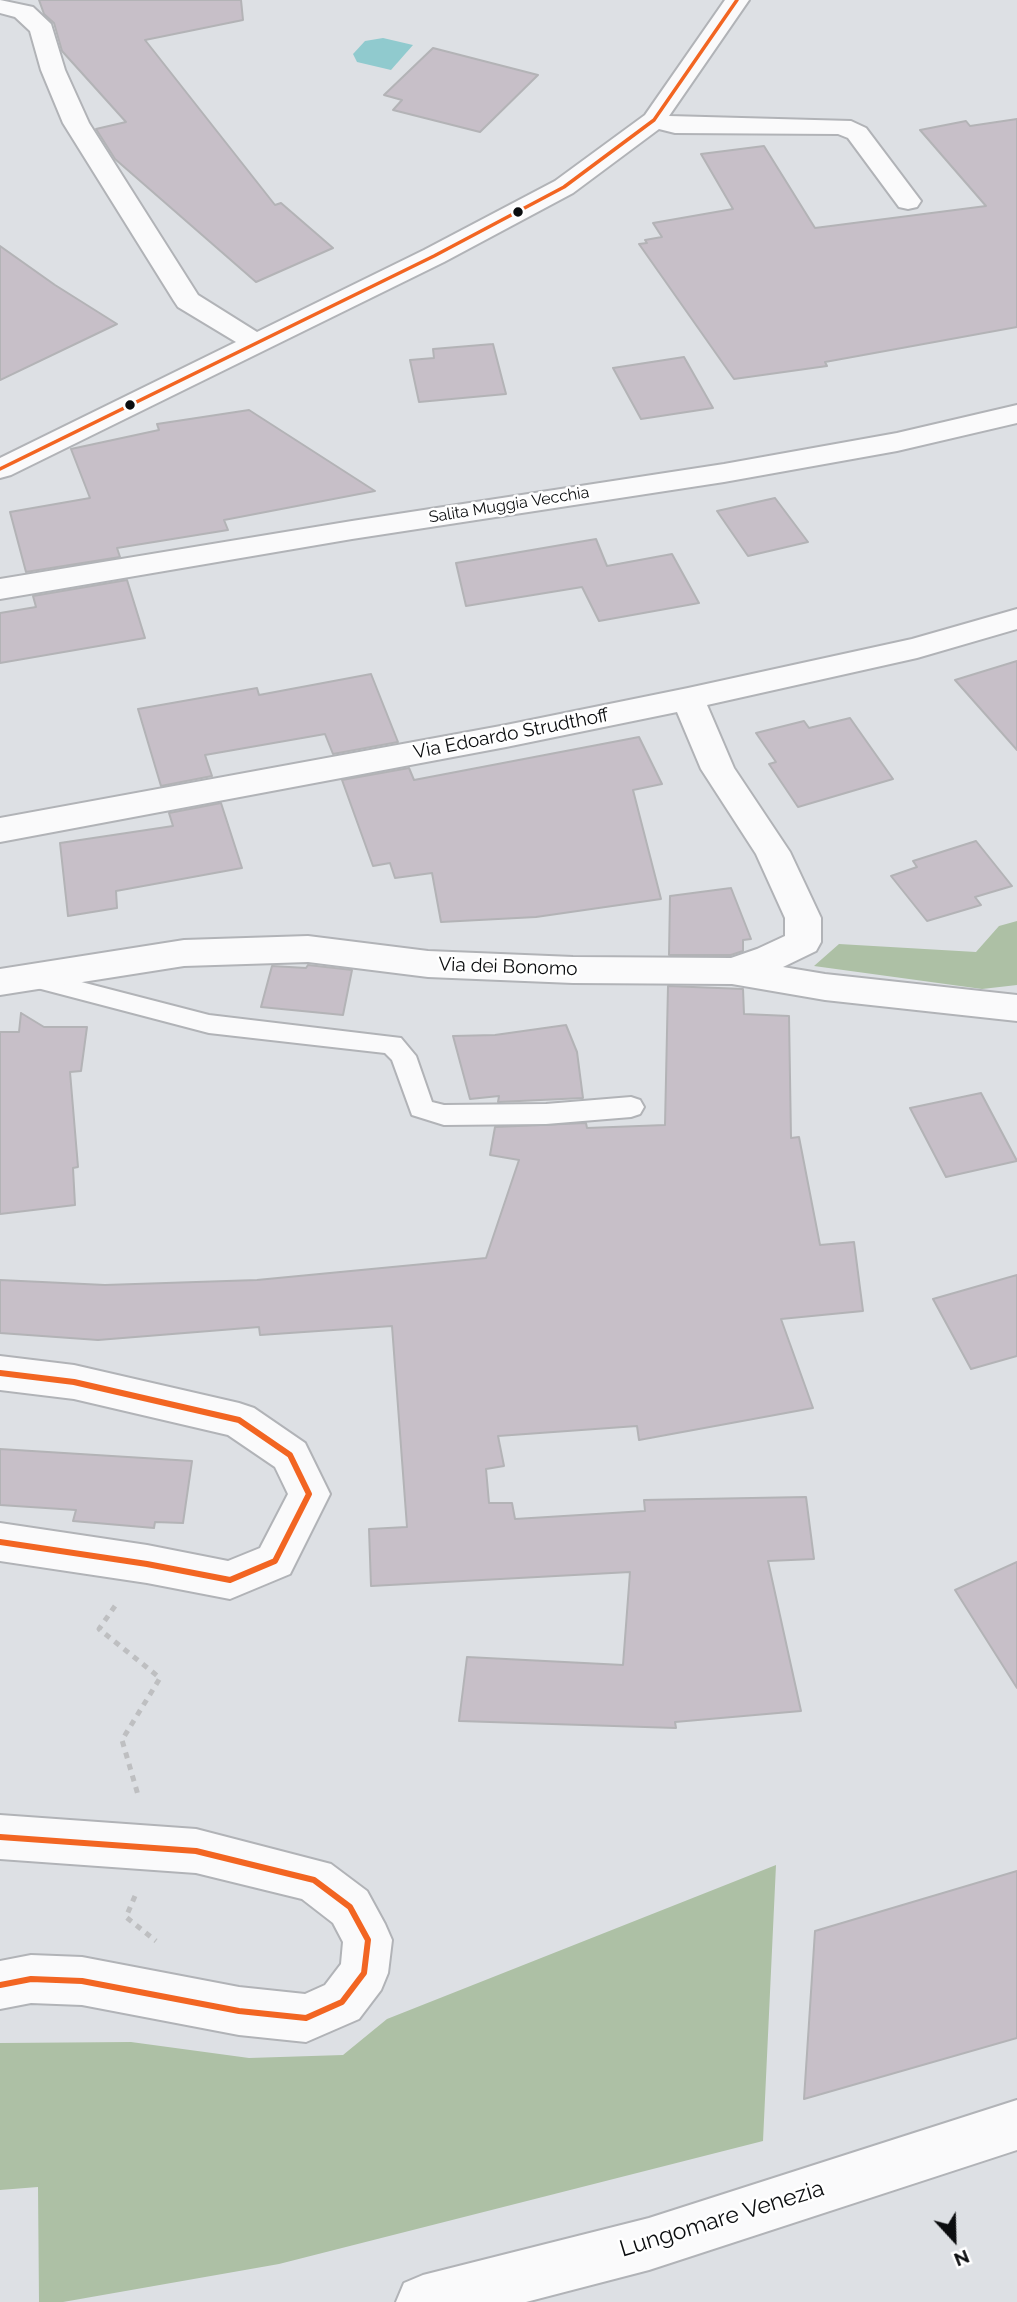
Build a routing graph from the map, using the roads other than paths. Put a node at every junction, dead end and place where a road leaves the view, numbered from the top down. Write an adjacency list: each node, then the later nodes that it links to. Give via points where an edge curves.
1 (737, 0): 3 (street)
2 (0, 5): 5 (street, via 24,12 42,29 53,70 76,123 188,301)
3 (654, 120): 4 (street, via 675,125 842,126 857,132); 5 (street, via 564,187)
4 (908, 201)
5 (256, 343): 7 (street)
6 (1017, 414): 8 (street, Salita Muggia Vecchia, via 737,471)
7 (0, 469)
8 (0, 589)
9 (1017, 619): 10 (street, Via Edoardo Strudthoff, via 917,648)
10 (688, 699): 11 (street, Via Edoardo Strudthoff); 12 (street, via 718,769 773,852 803,918 803,942)
11 (0, 830)
12 (732, 971): 13 (street, Via dei Bonomo, via 428,964 308,949 184,953); 14 (street, Via dei Bonomo, via 825,987)
13 (15, 980): 15 (lane, via 209,1024 392,1045 403,1056 421,1108 444,1115)
14 (1017, 1008)
15 (631, 1107)
16 (0, 1373): 17 (street, via 74,1382 239,1420 290,1455 309,1494 275,1560 230,1580)
17 (0, 1542)
18 (0, 1837): 19 (street, via 197,1852 314,1880 350,1907 368,1940 364,1973 342,2003 306,2018 239,2011 82,1981 31,1979)
19 (0, 1985)
20 (1017, 2125): 21 (street, Lungomare Venezia, via 649,2244)
21 (423, 2302)

